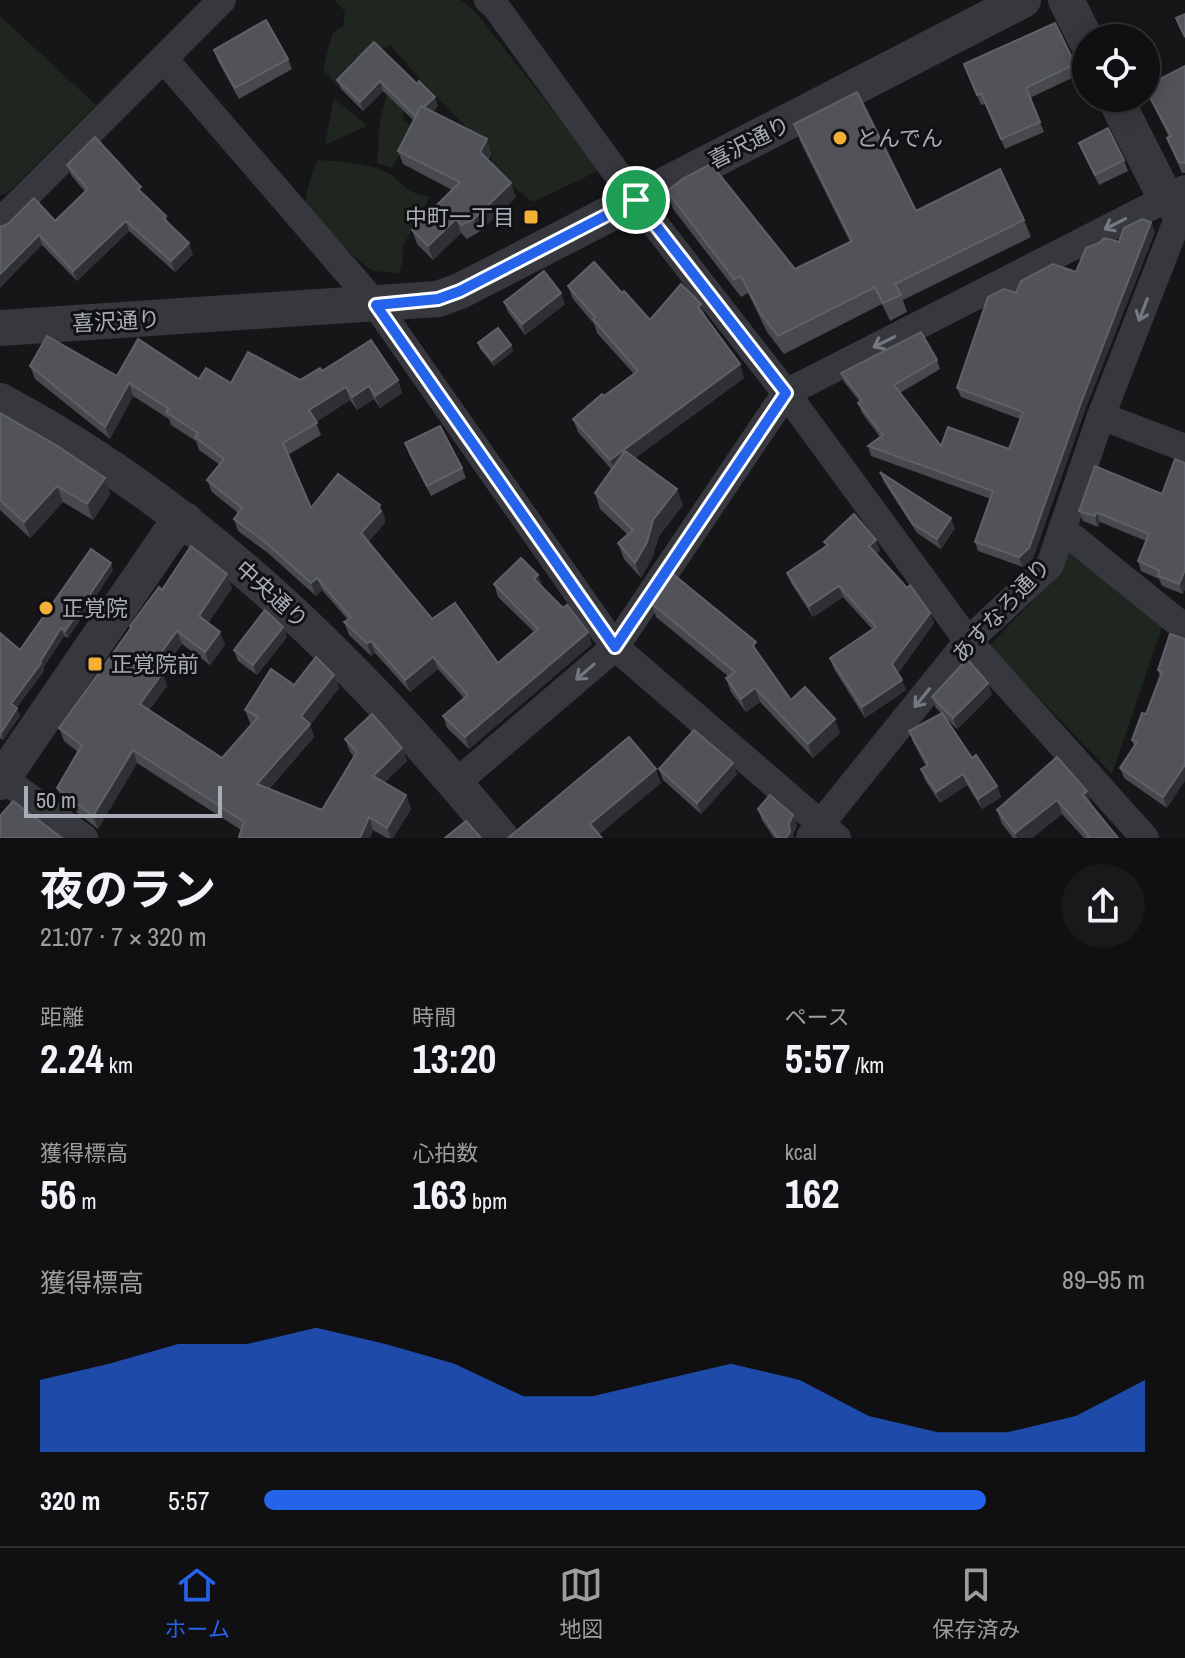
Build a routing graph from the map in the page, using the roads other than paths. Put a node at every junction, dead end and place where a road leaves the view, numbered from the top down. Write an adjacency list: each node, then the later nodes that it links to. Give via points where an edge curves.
1 (222, 0): 6 (street)
2 (1023, 0): 8 (street, 喜沢通り)
3 (1066, 0): 5 (street)
4 (498, 2): 8 (street)
5 (1078, 24)
6 (164, 59): 10 (street); 11 (street)
7 (1124, 112): 9 (street)
8 (636, 200): 11 (street, 喜沢通り, via 460,291 438,299); 13 (street)
9 (1179, 203): 13 (street, one-way to 13); 15 (street, あすなろ通り, one-way to 15)
10 (0, 222)
11 (376, 305): 12 (street, 喜沢通り); 21 (street)
12 (0, 328)
13 (786, 393): 20 (street); 21 (street)
14 (0, 401): 17 (street, 中央通り, via 78,446)
15 (1101, 416): 16 (street); 18 (street, あすなろ通り)
16 (1185, 448)
17 (185, 520): 22 (street, via 169,535); 23 (street, 中央通り, via 318,636)
18 (1062, 529): 19 (street); 20 (street, あすなろ通り, via 1050,565)
19 (1185, 628)
20 (968, 641): 24 (street, あすなろ通り, one-way to 24); 27 (street)
21 (615, 647): 23 (street, one-way to 23); 24 (street)
22 (1, 778): 25 (street)
23 (456, 783): 26 (street, 中央通り)
24 (822, 833)
25 (84, 838)
26 (501, 838)
27 (1145, 838)

